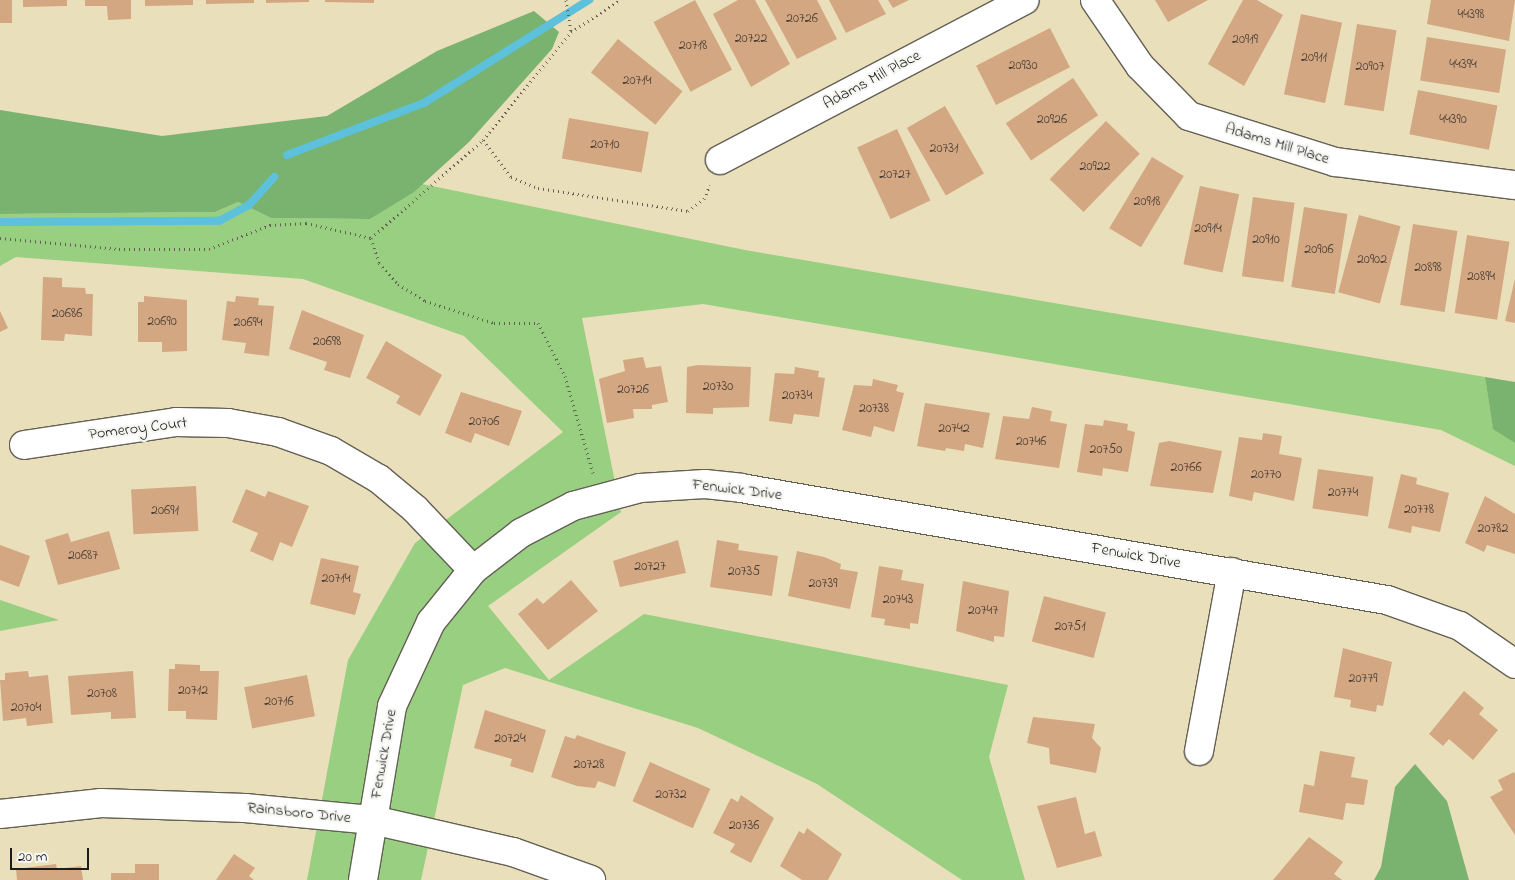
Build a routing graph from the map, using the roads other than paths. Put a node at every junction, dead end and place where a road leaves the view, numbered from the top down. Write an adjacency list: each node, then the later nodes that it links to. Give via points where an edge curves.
1 (1025, 0): 3 (street, Adams Mill Place)
2 (1095, 0): 4 (street, Adams Mill Place, via 1140,66 1189,116 1335,162)
3 (720, 160)
4 (1515, 185)
5 (24, 445): 6 (street, Pomeroy Court, via 176,422 228,423 278,432 331,451 379,479 415,509)
6 (474, 570): 7 (street, Fenwick Drive, via 545,518 602,497 672,484 740,488); 11 (street, Fenwick Drive, via 432,622 401,679 384,736)
7 (1232, 572): 8 (street, Fenwick Drive, via 1411,606 1460,626); 9 (street)
8 (1515, 664)
9 (1199, 751)
10 (0, 814): 11 (street, Rainsboro Drive, via 101,803 245,808)
11 (373, 820): 12 (street, Fenwick Drive); 13 (street, Rainsboro Drive, via 513,852)
12 (363, 880)
13 (591, 880)

